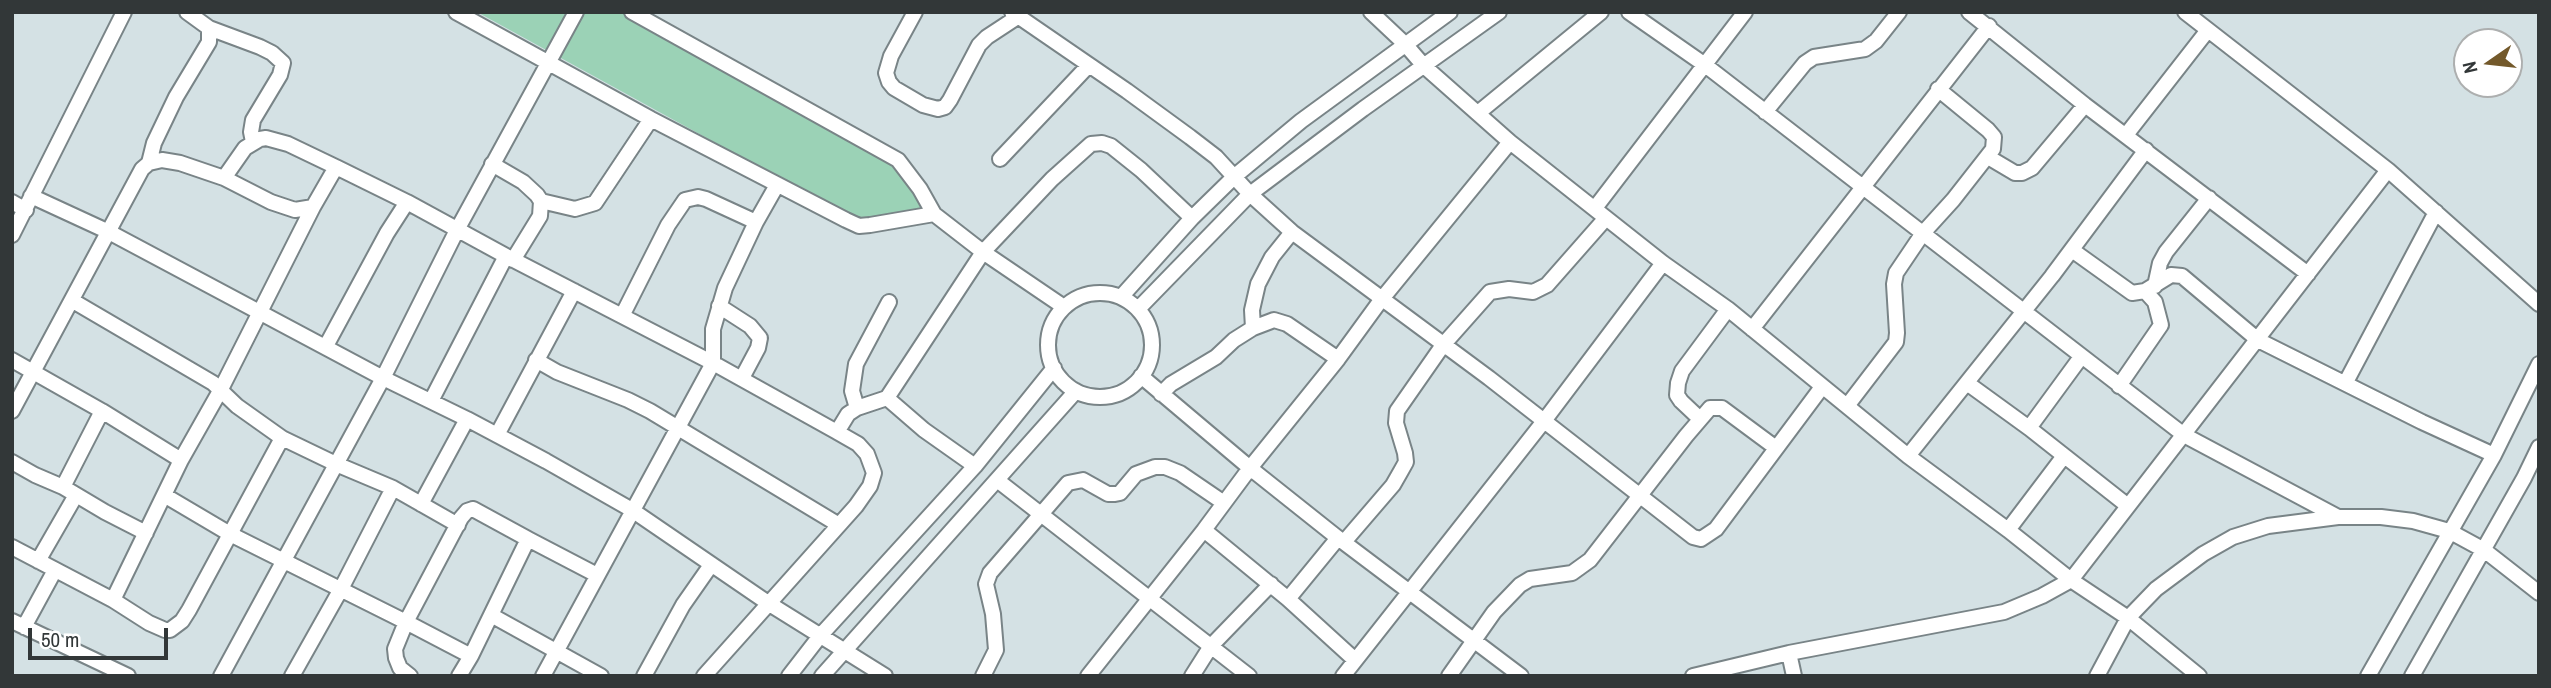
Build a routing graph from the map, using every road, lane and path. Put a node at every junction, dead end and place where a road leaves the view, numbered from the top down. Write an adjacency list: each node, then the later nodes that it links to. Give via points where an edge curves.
1 (124, 12): 49 (street)
2 (187, 12): 18 (street)
3 (456, 12): 21 (street)
4 (576, 12): 21 (street)
5 (632, 12): 53 (street, via 898,160)
6 (915, 12): 16 (street, via 886,73 894,88 938,109 945,107 979,46)
7 (1371, 12): 20 (street)
8 (1450, 12): 20 (street)
9 (1499, 12): 24 (street)
10 (1601, 12): 27 (street)
11 (1629, 12): 23 (street)
12 (1745, 12): 23 (street)
13 (1899, 12): 28 (street, via 1870,46 1814,57 1805,63)
14 (1969, 12): 17 (street)
15 (2185, 12): 19 (street)
16 (1015, 14): 22 (street)
17 (1989, 26): 25 (street); 26 (street)
18 (209, 28): 31 (street, via 260,47 283,63 253,120); 36 (street, via 209,43 176,97)
19 (2208, 30): 30 (street); 39 (street)
20 (1405, 44): 24 (street); 40 (street)
21 (547, 61): 29 (street); 37 (street)
22 (1089, 65): 35 (street); 40 (street, via 1191,137)
23 (1704, 65): 28 (street); 52 (street)
24 (1424, 66): 27 (street); 44 (street)
25 (1938, 89): 34 (street, via 1994,137); 43 (street)
26 (2085, 105): 30 (street); 34 (street, via 2022,173)
27 (1478, 113): 32 (street)
28 (1765, 113): 43 (street)
29 (651, 119): 42 (street); 46 (street, via 595,203 575,209)
30 (2126, 135): 33 (street)
31 (253, 142): 38 (street, via 274,139); 41 (street)
32 (1510, 142): 52 (street); 69 (street)
33 (2147, 150): 45 (street); 61 (street)
34 (1988, 157): 59 (street)
35 (1000, 159)
36 (149, 163): 41 (street, via 180,163); 57 (street)
37 (492, 164): 46 (street, via 523,183); 56 (street)
38 (336, 167): 48 (street); 50 (street)
39 (2388, 170): 51 (street); 65 (street)
40 (1235, 176): 44 (street); 54 (street)
41 (224, 178): 50 (street, via 284,208)
42 (777, 185): 53 (street, via 859,226); 55 (street)
43 (1863, 186): 59 (street); 81 (street)
44 (1250, 194): 58 (street); 75 (street)
45 (2209, 198): 65 (street); 66 (street, via 2166,252)
46 (541, 201): 63 (street, via 540,216)
47 (12, 202): 49 (street)
48 (407, 202): 56 (street); 84 (street)
49 (28, 203): 57 (street); 60 (street)
50 (313, 207): 78 (street)
51 (2436, 212): 72 (street); 96 (street)
52 (1601, 213): 64 (street); 83 (street, via 1547,285 1532,292 1490,292)
53 (934, 214): 62 (street)
54 (1192, 218): 62 (street, via 1118,152 1102,143 1091,144); 68 (street)
55 (756, 222): 73 (street); 79 (street, via 706,199 685,200)
56 (457, 230): 63 (street); 94 (street)
57 (109, 232): 70 (street); 78 (street)
58 (1292, 232): 69 (street); 80 (street, via 1258,284)
59 (1923, 233): 77 (street); 105 (street, via 1896,274 1896,342)
60 (12, 235)
61 (2072, 250): 66 (street, via 2132,293); 77 (street)
62 (983, 252): 74 (street); 103 (street)
63 (509, 258): 67 (street); 104 (street)
64 (1663, 263): 76 (street); 111 (street)
65 (2308, 274): 82 (street)
66 (2150, 288): 82 (street, via 2171,275 2182,276); 98 (street, via 2161,325)
67 (574, 292): 79 (street); 88 (street)
68 (1121, 297): 74 (street, via 1091,294); 75 (street)
69 (1381, 300): 83 (street); 86 (street)
70 (73, 301): 92 (street); 100 (street)
71 (889, 302): 106 (street, via 856,364 852,391)
72 (2539, 304)
73 (719, 306): 89 (street, via 713,329); 95 (street, via 760,338)
74 (1064, 307): 91 (street, via 1049,336)
75 (1138, 309): 93 (street, via 1151,335 1152,349)
76 (1728, 309): 81 (street); 109 (street, via 1678,383 1677,395)
77 (2023, 311): 85 (street); 97 (street)
78 (259, 312): 84 (street); 100 (street)
79 (621, 316): 89 (street)
80 (1253, 328): 86 (street, via 1281,322); 102 (street)
81 (1752, 329): 99 (street)
82 (2258, 340): 96 (street); 116 (street)
83 (1443, 345): 111 (street); 149 (street, via 1397,411 1406,463 1393,485)
84 (326, 346): 94 (street)
85 (2081, 357): 98 (street); 113 (street)
86 (1338, 359): 127 (street)
87 (12, 360): 92 (street)
88 (536, 360): 112 (street, via 628,400); 115 (street)
89 (713, 363): 95 (street); 112 (street)
90 (2539, 364): 120 (street)
91 (1054, 368): 101 (street); 126 (street)
92 (35, 372): 107 (street); 108 (street)
93 (1141, 376): 101 (street, via 1131,387 1111,395); 102 (street)
94 (383, 378): 104 (street); 125 (street)
95 (742, 378): 114 (street)
96 (2346, 382): 120 (street)
97 (1967, 383): 113 (street); 121 (street)
98 (2119, 386): 116 (street)
99 (1822, 387): 105 (street); 119 (street)
100 (220, 391): 117 (street); 123 (street)
101 (1076, 391): 129 (street)
102 (1161, 394): 127 (street)
103 (887, 398): 106 (street); 126 (street)
104 (431, 401): 110 (street)
105 (1847, 406): 121 (street)
106 (857, 408): 114 (street)
107 (12, 411)
108 (102, 411): 123 (street); 132 (street)
109 (1699, 418): 119 (street, via 1710,408 1722,408); 134 (street)
110 (467, 419): 115 (street); 136 (street)
111 (1544, 421): 134 (street); 160 (street)
112 (677, 428): 138 (street); 142 (street)
113 (2029, 428): 122 (street)
114 (837, 432): 142 (street, via 858,444 874,473 866,493)
115 (497, 435): 138 (street)
116 (2184, 435): 137 (street); 140 (street)
117 (282, 438): 125 (street); 147 (street)
118 (2539, 447): 128 (street)
119 (1776, 448): 134 (street, via 1707,537 1693,537)
120 (2494, 455): 145 (street)
121 (1908, 456): 144 (street)
122 (2064, 456): 137 (street); 144 (street)
123 (181, 460): 133 (street)
124 (12, 462): 132 (street)
125 (336, 464): 131 (street); 152 (street)
126 (975, 466): 170 (street)
127 (1250, 468): 135 (street); 149 (street)
128 (2524, 478): 130 (street); 151 (street)
129 (997, 480): 139 (street); 173 (street)
130 (2539, 484)
131 (393, 488): 136 (street); 159 (street)
132 (70, 491): 146 (street); 153 (street)
133 (164, 495): 146 (street); 147 (street)
134 (1639, 496): 171 (street, via 1590,560 1572,573 1520,584)
135 (1224, 503): 139 (street, via 1181,473 1155,467 1136,474 1115,494 1083,480 1068,483); 143 (street)
136 (421, 504): 141 (street)
137 (2128, 506): 157 (street)
138 (632, 510): 154 (street); 156 (street)
139 (1042, 516): 162 (street); 191 (street, via 1000,559 986,584 996,650)
140 (2338, 517): 145 (street, via 2403,520); 167 (street, via 2268,526 2233,537 2183,567)
141 (458, 525): 148 (street, via 463,514 473,509); 168 (street)
142 (839, 525): 165 (street)
143 (1204, 530): 158 (street); 162 (street)
144 (2008, 530): 157 (street)
145 (2449, 531): 151 (street); 201 (street)
146 (146, 533): 164 (street)
147 (230, 534): 152 (street); 164 (street, via 190,610 176,627 165,630)
148 (528, 539): 156 (street); 166 (street)
149 (1341, 540): 160 (street); 163 (street)
150 (12, 547): 153 (street)
151 (2484, 550): 161 (street); 202 (street)
152 (282, 560): 159 (street); 180 (street)
153 (38, 561): 155 (street)
154 (710, 565): 165 (street); 186 (street)
155 (55, 570): 164 (street); 169 (street)
156 (597, 575): 174 (street)
157 (2071, 580): 167 (street); 175 (street, via 2004,612)
158 (1271, 584): 163 (street); 172 (street)
159 (341, 589): 168 (street); 181 (street)
160 (1409, 593): 171 (street); 177 (street)
161 (2539, 593)
162 (1148, 597): 172 (street); 178 (street)
163 (1288, 599): 177 (street)
164 (113, 600)
165 (768, 603): 170 (street); 187 (street)
166 (491, 615): 174 (street); 176 (street)
167 (2128, 618): 199 (street); 200 (street)
168 (406, 622): 176 (street); 182 (street, via 395,649 400,668)
169 (18, 624): 179 (street)
170 (820, 636): 173 (street); 188 (street)
171 (1474, 642): 195 (street); 196 (street)
172 (1211, 646): 192 (street); 193 (street)
173 (844, 650): 189 (street); 190 (street)
174 (557, 651): 184 (street); 185 (street)
175 (1788, 653): 197 (street); 198 (street)
176 (471, 656): 183 (street)
177 (1355, 660): 194 (street)
178 (1091, 675)
179 (128, 676)
180 (221, 676)
181 (292, 676)
182 (410, 676)
183 (458, 676)
184 (543, 676)
185 (601, 676)
186 (644, 676)
187 (704, 676)
188 (789, 676)
189 (822, 676)
190 (886, 676)
191 (983, 676)
192 (1192, 676)
193 (1249, 676)
194 (1343, 676)
195 (1449, 676)
196 (1521, 676)
197 (1693, 676)
198 (1794, 676)
199 (2097, 676)
200 (2199, 676)
201 (2368, 676)
202 (2412, 676)

